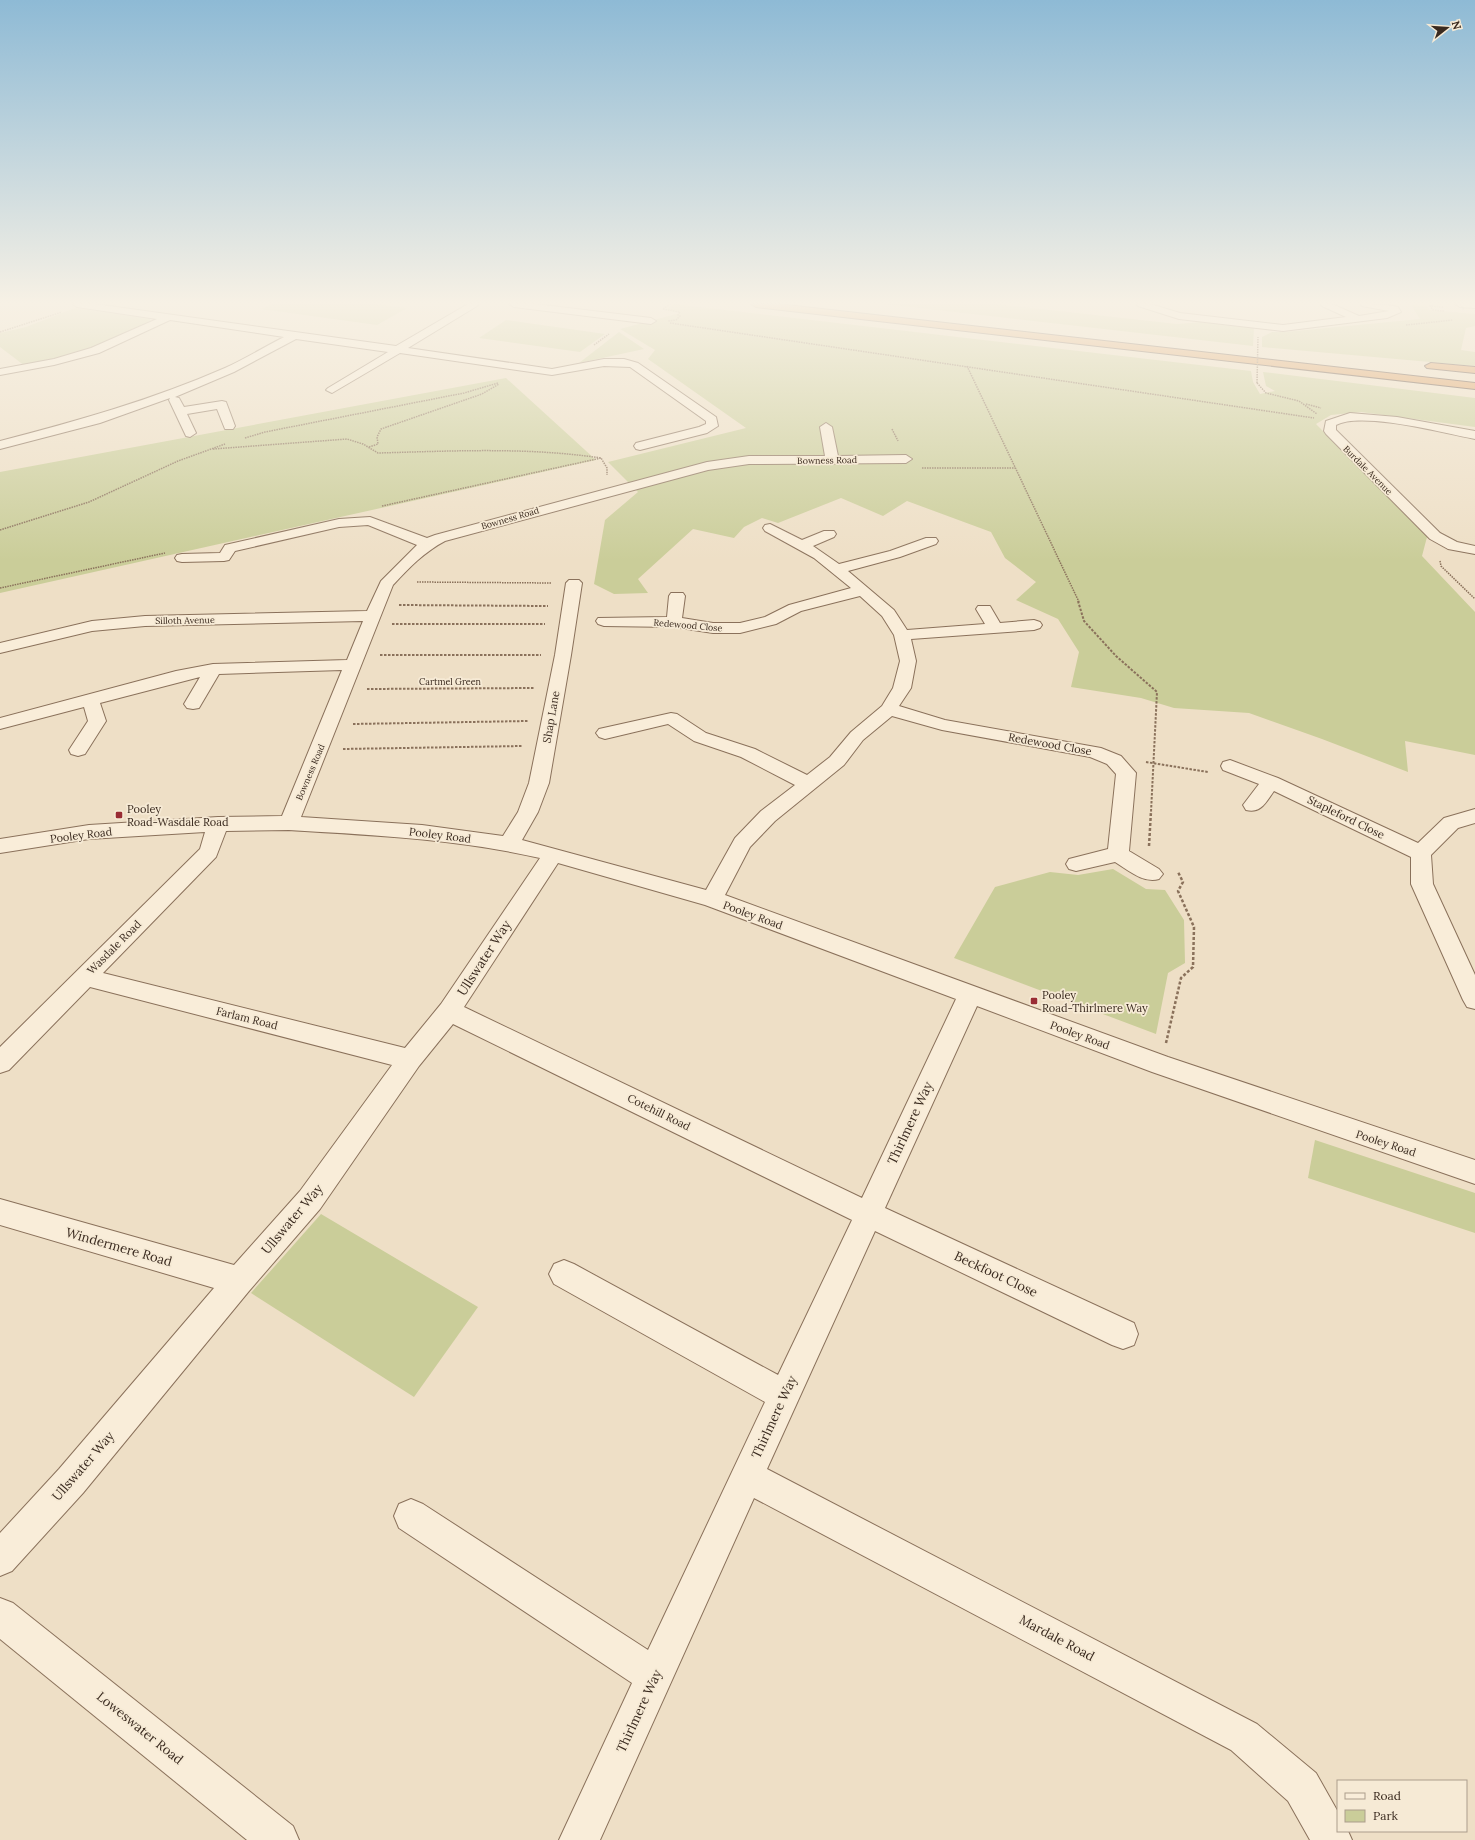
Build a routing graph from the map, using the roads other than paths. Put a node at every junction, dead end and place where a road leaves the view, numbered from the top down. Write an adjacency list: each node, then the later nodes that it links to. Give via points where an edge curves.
1 (181, 390): 5 (street)
2 (669, 390): 12 (street, via 712,420 712,426)
3 (1450, 390): 4 (highway)
4 (1475, 393)
5 (166, 396): 6 (street, via 177,400); 11 (street, via 96,420)
6 (181, 411): 7 (street, via 222,405); 9 (street)
7 (230, 426)
8 (826, 427): 14 (street)
9 (190, 433)
10 (1475, 435): 20 (street, Burdale Avenue, via 1375,419 1349,417 1329,423 1330,431 1435,536 1453,546)
11 (0, 445)
12 (640, 446)
13 (906, 459): 14 (street, Bowness Road)
14 (832, 460): 18 (street, Bowness Road, via 749,460 708,466 440,538)
15 (770, 528): 19 (street)
16 (829, 534): 19 (street)
17 (931, 541): 22 (street, via 895,554)
18 (426, 544): 21 (street, via 370,521 339,523 230,548 224,557); 27 (street, Bowness Road, via 408,559 388,582)
19 (801, 545): 22 (street)
20 (1475, 550)
21 (182, 558)
22 (836, 569): 24 (street)
23 (574, 583): 49 (street, Shap Lane, via 539,783 528,812)
24 (863, 590): 29 (street, Redewood Close, via 795,608 770,621 740,628 713,628); 32 (street, via 888,613)
25 (677, 596): 29 (street)
26 (984, 609): 31 (street)
27 (374, 615): 33 (street, Silloth Avenue, via 145,621 92,626); 34 (street, Bowness Road)
28 (604, 621): 29 (street, Redewood Close)
29 (674, 622)
30 (1034, 625): 31 (street)
31 (995, 628): 32 (street)
32 (902, 635): 38 (street, via 908,661 902,688)
33 (0, 648)
34 (355, 660): 35 (street); 47 (street, Bowness Road)
35 (213, 669): 36 (street, via 182,674); 37 (street)
36 (90, 699): 39 (street); 41 (street, via 98,721)
37 (193, 704)
38 (889, 709): 44 (street, via 858,736 837,761); 53 (street, Redewood Close, via 942,725 1094,752 1114,760 1126,774)
39 (0, 724)
40 (605, 733): 44 (street, via 671,718 700,737 748,753)
41 (78, 750)
42 (1230, 766): 43 (street, Stapleford Close)
43 (1271, 782): 45 (street); 51 (street, Stapleford Close)
44 (808, 784): 56 (street, via 768,816 742,843)
45 (1253, 805)
46 (1475, 816): 51 (street, via 1451,823)
47 (289, 823): 48 (street, Pooley Road); 49 (street, Pooley Road, via 422,832)
48 (218, 824): 50 (street, Pooley Road, via 89,832); 57 (street, Wasdale Road, via 209,852)
49 (509, 844): 52 (street, Pooley Road)
50 (0, 846)
51 (1421, 853): 59 (street, via 1422,884)
52 (553, 854): 56 (street, Pooley Road); 60 (street, Ullswater Way)
53 (1118, 854): 54 (street); 55 (street)
54 (1076, 864)
55 (1152, 874)
56 (712, 899): 58 (street, Pooley Road)
57 (84, 977): 61 (street, Farlam Road); 62 (street, Wasdale Road)
58 (970, 995): 63 (street, Pooley Road, via 1161,1065); 65 (street, Thirlmere Way)
59 (1475, 1000)
60 (449, 1011): 61 (street, Ullswater Way); 65 (street, Cotehill Road)
61 (410, 1059): 67 (street, Ullswater Way, via 310,1200)
62 (0, 1063)
63 (1475, 1172)
64 (0, 1212): 67 (street, Windermere Road)
65 (868, 1214): 68 (street, Beckfoot Close); 69 (street, Thirlmere Way)
66 (564, 1274): 69 (street)
67 (239, 1281): 72 (street, Ullswater Way, via 71,1481)
68 (1123, 1334)
69 (785, 1396): 70 (street, Thirlmere Way)
70 (747, 1476): 74 (street, Thirlmere Way); 77 (street, Mardale Road, via 1244,1737 1302,1786)
71 (410, 1516): 74 (street)
72 (0, 1559)
73 (0, 1616): 75 (street, Loweswater Road)
74 (655, 1676): 76 (street, Thirlmere Way)
75 (279, 1840)
76 (579, 1840)
77 (1332, 1840)

